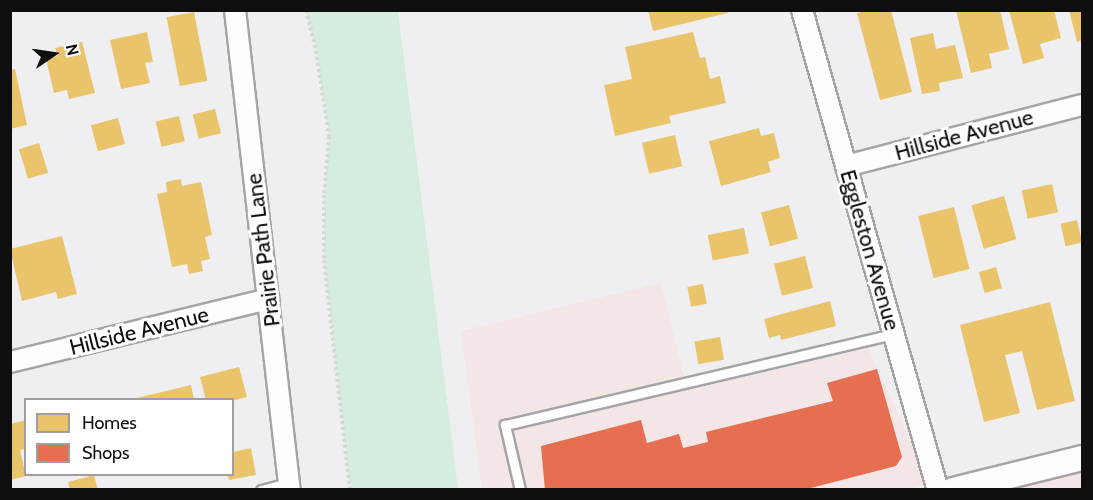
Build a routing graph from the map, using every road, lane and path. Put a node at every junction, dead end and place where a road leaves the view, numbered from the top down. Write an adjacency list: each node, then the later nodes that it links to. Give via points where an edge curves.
1 (235, 10): 6 (street, Prairie Path Lane)
2 (306, 10): 12 (path, via 329,136 324,260)
3 (802, 10): 5 (street, Eggleston Avenue)
4 (1083, 105): 5 (street, Hillside Avenue)
5 (846, 166): 7 (street, Eggleston Avenue)
6 (268, 299): 8 (street, Hillside Avenue); 10 (street, Prairie Path Lane)
7 (894, 334): 13 (lane, via 505,425); 14 (street, Eggleston Avenue)
8 (10, 362)
9 (1083, 458): 15 (street)
10 (290, 486): 11 (lane)
11 (261, 489)
12 (350, 489)
13 (520, 489)
14 (938, 489)
15 (953, 489)

